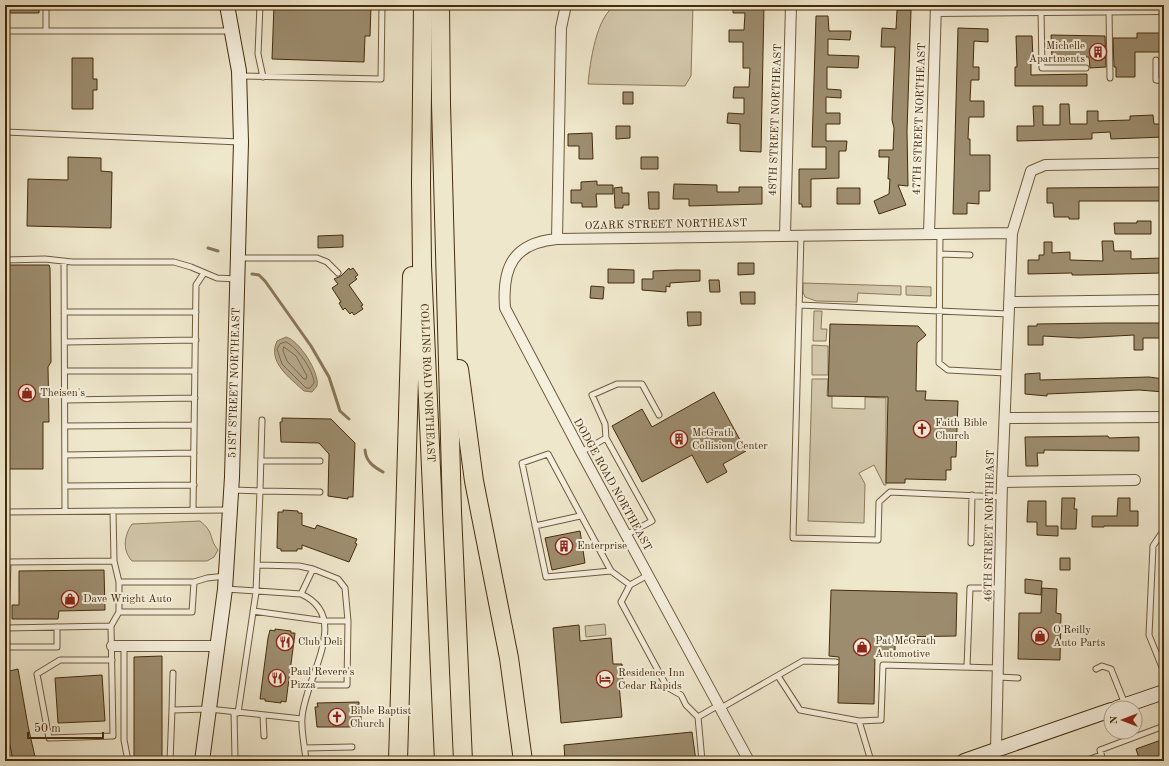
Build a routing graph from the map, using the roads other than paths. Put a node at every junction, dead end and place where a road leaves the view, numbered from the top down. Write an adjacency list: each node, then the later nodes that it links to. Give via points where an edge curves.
1 (227, 5): 15 (street, 51ST STREET NORTHEAST)
2 (260, 5): 19 (lane, via 258,54)
3 (382, 5): 19 (lane, via 381,79)
4 (423, 5): 26 (highway, COLLINS ROAD NORTHEAST)
5 (440, 5): 22 (highway, COLLINS ROAD NORTHEAST)
6 (566, 5): 32 (street, via 561,28)
7 (791, 5): 30 (street, 48TH STREET NORTHEAST)
8 (46, 7): 14 (lane)
9 (936, 8): 12 (street); 27 (street, 47TH STREET NORTHEAST)
10 (1110, 9): 11 (street); 12 (street); 20 (lane)
11 (1164, 9)
12 (1041, 10): 17 (lane, via 1042,68)
13 (5, 31): 14 (lane)
14 (46, 31): 15 (lane)
15 (233, 32): 18 (street, 51ST STREET NORTHEAST)
16 (1156, 60): 21 (lane, via 1156,80)
17 (1086, 68)
18 (239, 76): 19 (lane); 24 (street, 51ST STREET NORTHEAST)
19 (263, 77)
20 (1110, 78)
21 (1164, 81)
22 (441, 104): 145 (highway, COLLINS ROAD NORTHEAST, via 452,512); 146 (highway, via 450,271 465,424 509,658)
23 (5, 132): 24 (lane)
24 (241, 142): 35 (street, 51ST STREET NORTHEAST)
25 (1164, 163): 29 (street, 46TH STREET NORTHEAST, via 1045,165 1031,171)
26 (421, 182): 143 (highway, via 413,236); 144 (highway, COLLINS ROAD NORTHEAST, via 422,265)
27 (929, 233): 28 (street, OZARK STREET NORTHEAST); 31 (street, OZARK STREET NORTHEAST)
28 (940, 233): 29 (street, OZARK STREET NORTHEAST); 33 (lane)
29 (1012, 233): 42 (street, 46TH STREET NORTHEAST)
30 (785, 235): 31 (street, OZARK STREET NORTHEAST); 32 (street, OZARK STREET NORTHEAST)
31 (801, 235): 43 (lane)
32 (556, 239): 62 (street, DODGE ROAD NORTHEAST, via 541,240 518,254 506,272 503,288 505,308)
33 (940, 254): 34 (lane); 44 (lane)
34 (970, 255)
35 (238, 258): 39 (lane, via 317,258 327,262); 40 (street, 51ST STREET NORTHEAST)
36 (5, 260): 37 (lane, via 46,259)
37 (64, 262): 38 (lane, via 174,262); 45 (lane)
38 (204, 273): 40 (lane, via 216,278); 46 (lane, via 196,285)
39 (338, 273)
40 (238, 279): 71 (street, 51ST STREET NORTHEAST)
41 (1164, 300): 42 (street)
42 (1009, 302): 47 (street, 46TH STREET NORTHEAST)
43 (799, 305): 44 (lane); 74 (lane, via 793,538 878,540 879,502 890,492)
44 (939, 311): 47 (lane); 52 (lane, via 938,358 943,367 948,370)
45 (64, 312): 46 (lane); 49 (lane)
46 (196, 312): 48 (lane)
47 (1009, 314): 52 (street, 46TH STREET NORTHEAST)
48 (196, 340): 49 (lane); 51 (lane)
49 (65, 342): 50 (lane)
50 (65, 371): 51 (lane); 54 (lane)
51 (195, 371): 53 (lane)
52 (1006, 373): 57 (street, 46TH STREET NORTHEAST)
53 (195, 398): 54 (lane); 59 (lane)
54 (65, 400): 60 (lane)
55 (659, 415): 61 (lane, via 642,384 617,384 592,395 605,424)
56 (1164, 417): 57 (street)
57 (1004, 418): 68 (street, 46TH STREET NORTHEAST)
58 (262, 420): 65 (lane)
59 (194, 425): 60 (lane); 63 (lane)
60 (65, 426): 64 (lane)
61 (606, 438): 62 (lane); 84 (lane, via 652,521)
62 (581, 452): 84 (street, DODGE ROAD NORTHEAST)
63 (194, 453): 64 (lane); 69 (lane)
64 (65, 455): 70 (lane)
65 (261, 461): 66 (lane); 72 (lane)
66 (320, 461)
67 (1135, 480): 68 (street)
68 (1002, 482): 75 (street, 46TH STREET NORTHEAST)
69 (194, 485): 70 (lane); 76 (lane)
70 (65, 486): 78 (lane)
71 (231, 490): 72 (lane); 77 (street, 51ST STREET NORTHEAST)
72 (260, 490): 73 (lane); 87 (lane)
73 (320, 492)
74 (972, 495): 75 (lane); 85 (lane)
75 (1002, 497): 95 (street, 46TH STREET NORTHEAST)
76 (193, 510): 77 (lane); 79 (lane)
77 (230, 510): 93 (street, 51ST STREET NORTHEAST)
78 (65, 511): 79 (lane); 80 (lane)
79 (113, 511): 86 (lane)
80 (5, 512)
81 (580, 516): 82 (lane); 82 (lane, via 548,454 522,463); 89 (lane)
82 (535, 526): 89 (lane, via 546,577)
83 (1164, 534): 113 (lane, via 1161,534 1153,546 1149,635)
84 (626, 535): 90 (street, DODGE ROAD NORTHEAST)
85 (971, 543)
86 (114, 561): 91 (lane); 104 (lane, via 8,562)
87 (257, 565): 88 (lane); 96 (lane)
88 (313, 569): 97 (lane); 101 (lane, via 338,579 345,588)
89 (611, 571): 94 (lane)
90 (648, 575): 94 (lane); 121 (street, DODGE ROAD NORTHEAST)
91 (119, 582): 92 (lane); 99 (lane)
92 (194, 582): 93 (lane, via 206,578); 99 (lane, via 192,612)
93 (226, 582): 96 (lane); 107 (street, 51ST STREET NORTHEAST)
94 (630, 585): 127 (lane, via 621,602 667,687 681,695 686,705)
95 (1000, 588): 110 (lane, via 970,588); 112 (street, 46TH STREET NORTHEAST)
96 (256, 592): 97 (lane); 98 (lane)
97 (301, 594): 100 (lane, via 311,598 318,605)
98 (253, 611): 100 (lane); 124 (lane)
99 (119, 612): 102 (lane)
100 (325, 621): 101 (lane); 117 (lane, via 325,637)
101 (348, 621): 117 (lane, via 347,685)
102 (111, 626): 103 (lane); 105 (lane)
103 (57, 627): 104 (lane); 104 (lane, via 57,647 7,647)
104 (6, 628)
105 (112, 646): 106 (street); 108 (lane)
106 (124, 646): 107 (street); 138 (lane, via 124,740)
107 (218, 646): 122 (street, 51ST STREET NORTHEAST)
108 (112, 660): 108 (lane, via 113,736 49,738 37,674 60,660)
109 (836, 662): 115 (lane, via 803,661)
110 (967, 667): 112 (lane); 129 (lane, via 883,665 881,720)
111 (1096, 669): 119 (lane, via 1102,666 1111,669)
112 (998, 672): 116 (lane); 136 (street, 46TH STREET NORTHEAST)
113 (1164, 672)
114 (173, 674): 123 (lane)
115 (778, 676): 121 (lane); 129 (lane, via 800,710)
116 (1018, 678)
117 (310, 685): 128 (lane)
118 (1164, 692): 120 (street)
119 (1121, 700)
120 (1142, 700)
121 (720, 707): 127 (lane); 148 (street, DODGE ROAD NORTHEAST)
122 (209, 709): 123 (lane); 124 (lane); 140 (street, 51ST STREET NORTHEAST)
123 (172, 710): 139 (lane)
124 (236, 712): 126 (lane); 141 (lane, via 235,759)
125 (1103, 713): 136 (street)
126 (263, 716): 128 (lane); 132 (lane)
127 (698, 717): 147 (lane)
128 (302, 719): 135 (lane)
129 (859, 721): 149 (lane)
130 (1164, 726): 131 (lane)
131 (1143, 732)
132 (264, 736)
133 (1122, 740): 137 (lane, via 1100,750)
134 (352, 747): 135 (lane)
135 (305, 748): 142 (lane)
136 (998, 755): 150 (street)
137 (1102, 755): 151 (lane); 152 (lane)
138 (128, 761)
139 (170, 761)
140 (202, 761)
141 (287, 761): 142 (lane)
142 (306, 761)
143 (398, 761)
144 (444, 761)
145 (463, 761)
146 (523, 761)
147 (702, 761)
148 (749, 761)
149 (871, 761)
150 (964, 761)
151 (1086, 761)
152 (1104, 761)

